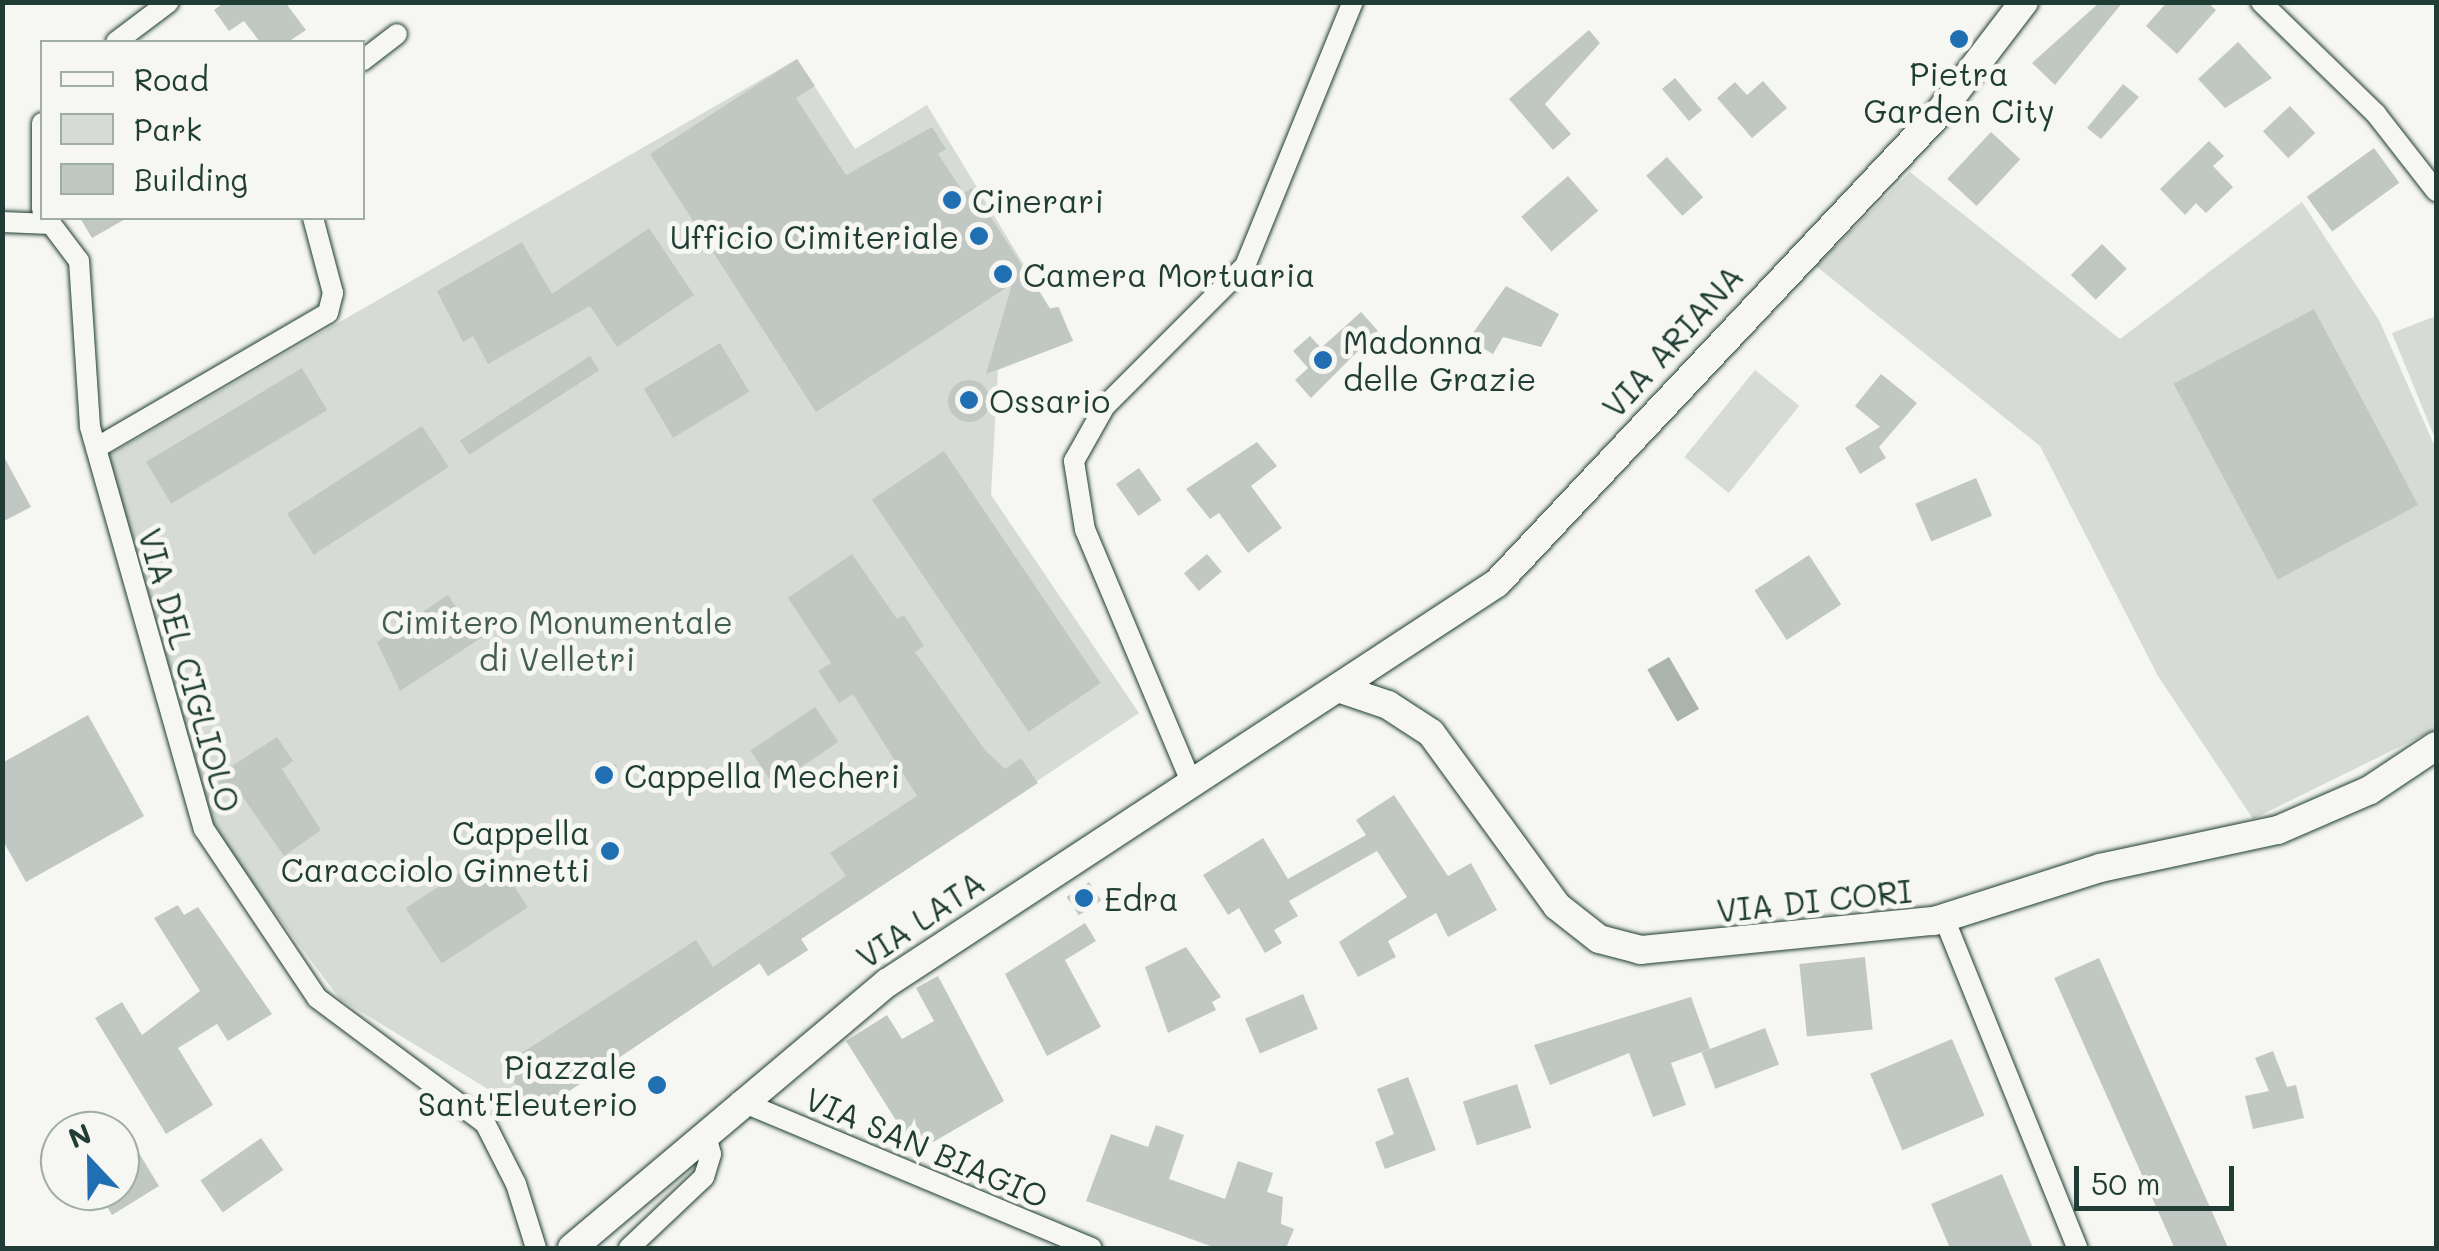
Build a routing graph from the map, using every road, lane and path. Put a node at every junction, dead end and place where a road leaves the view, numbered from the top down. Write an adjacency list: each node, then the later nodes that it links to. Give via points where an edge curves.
1 (170, 2): 6 (street)
2 (1352, 2): 16 (street, via 1244,266 1106,406 1074,462 1085,530)
3 (2024, 2): 14 (main road, VIA ARIANA, via 1939,113 1753,303 1520,560 1458,612)
4 (2261, 2): 8 (street, via 2376,114)
5 (397, 34): 7 (street)
6 (119, 40)
7 (365, 58)
8 (2436, 192)
9 (40, 216): 12 (street)
10 (47, 220): 13 (street, VIA DEL CIGLIOLO, via 70,244 83,277 85,391)
11 (314, 220): 13 (street, via 333,293 328,313)
12 (2, 222)
13 (96, 448): 20 (street, VIA DEL CIGLIOLO, via 204,829 317,998 484,1124 520,1194)
14 (1338, 688): 16 (main road, VIA LATA); 17 (main road, VIA DI CORI, via 1400,711 1445,746 1548,896 1606,943 1673,949 1876,932)
15 (2436, 746): 17 (main road, VIA DI CORI, via 2370,790 2278,830 2100,868)
16 (1192, 784): 18 (main road, VIA LATA, via 895,976)
17 (1944, 918): 24 (street)
18 (740, 1102): 19 (main road, VIA LATA); 23 (street, VIA SAN BIAGIO)
19 (705, 1132): 21 (main road, VIA LATA); 22 (street, via 711,1154 704,1177)
20 (536, 1248)
21 (572, 1248)
22 (629, 1248)
23 (1092, 1248)
24 (2077, 1248)

